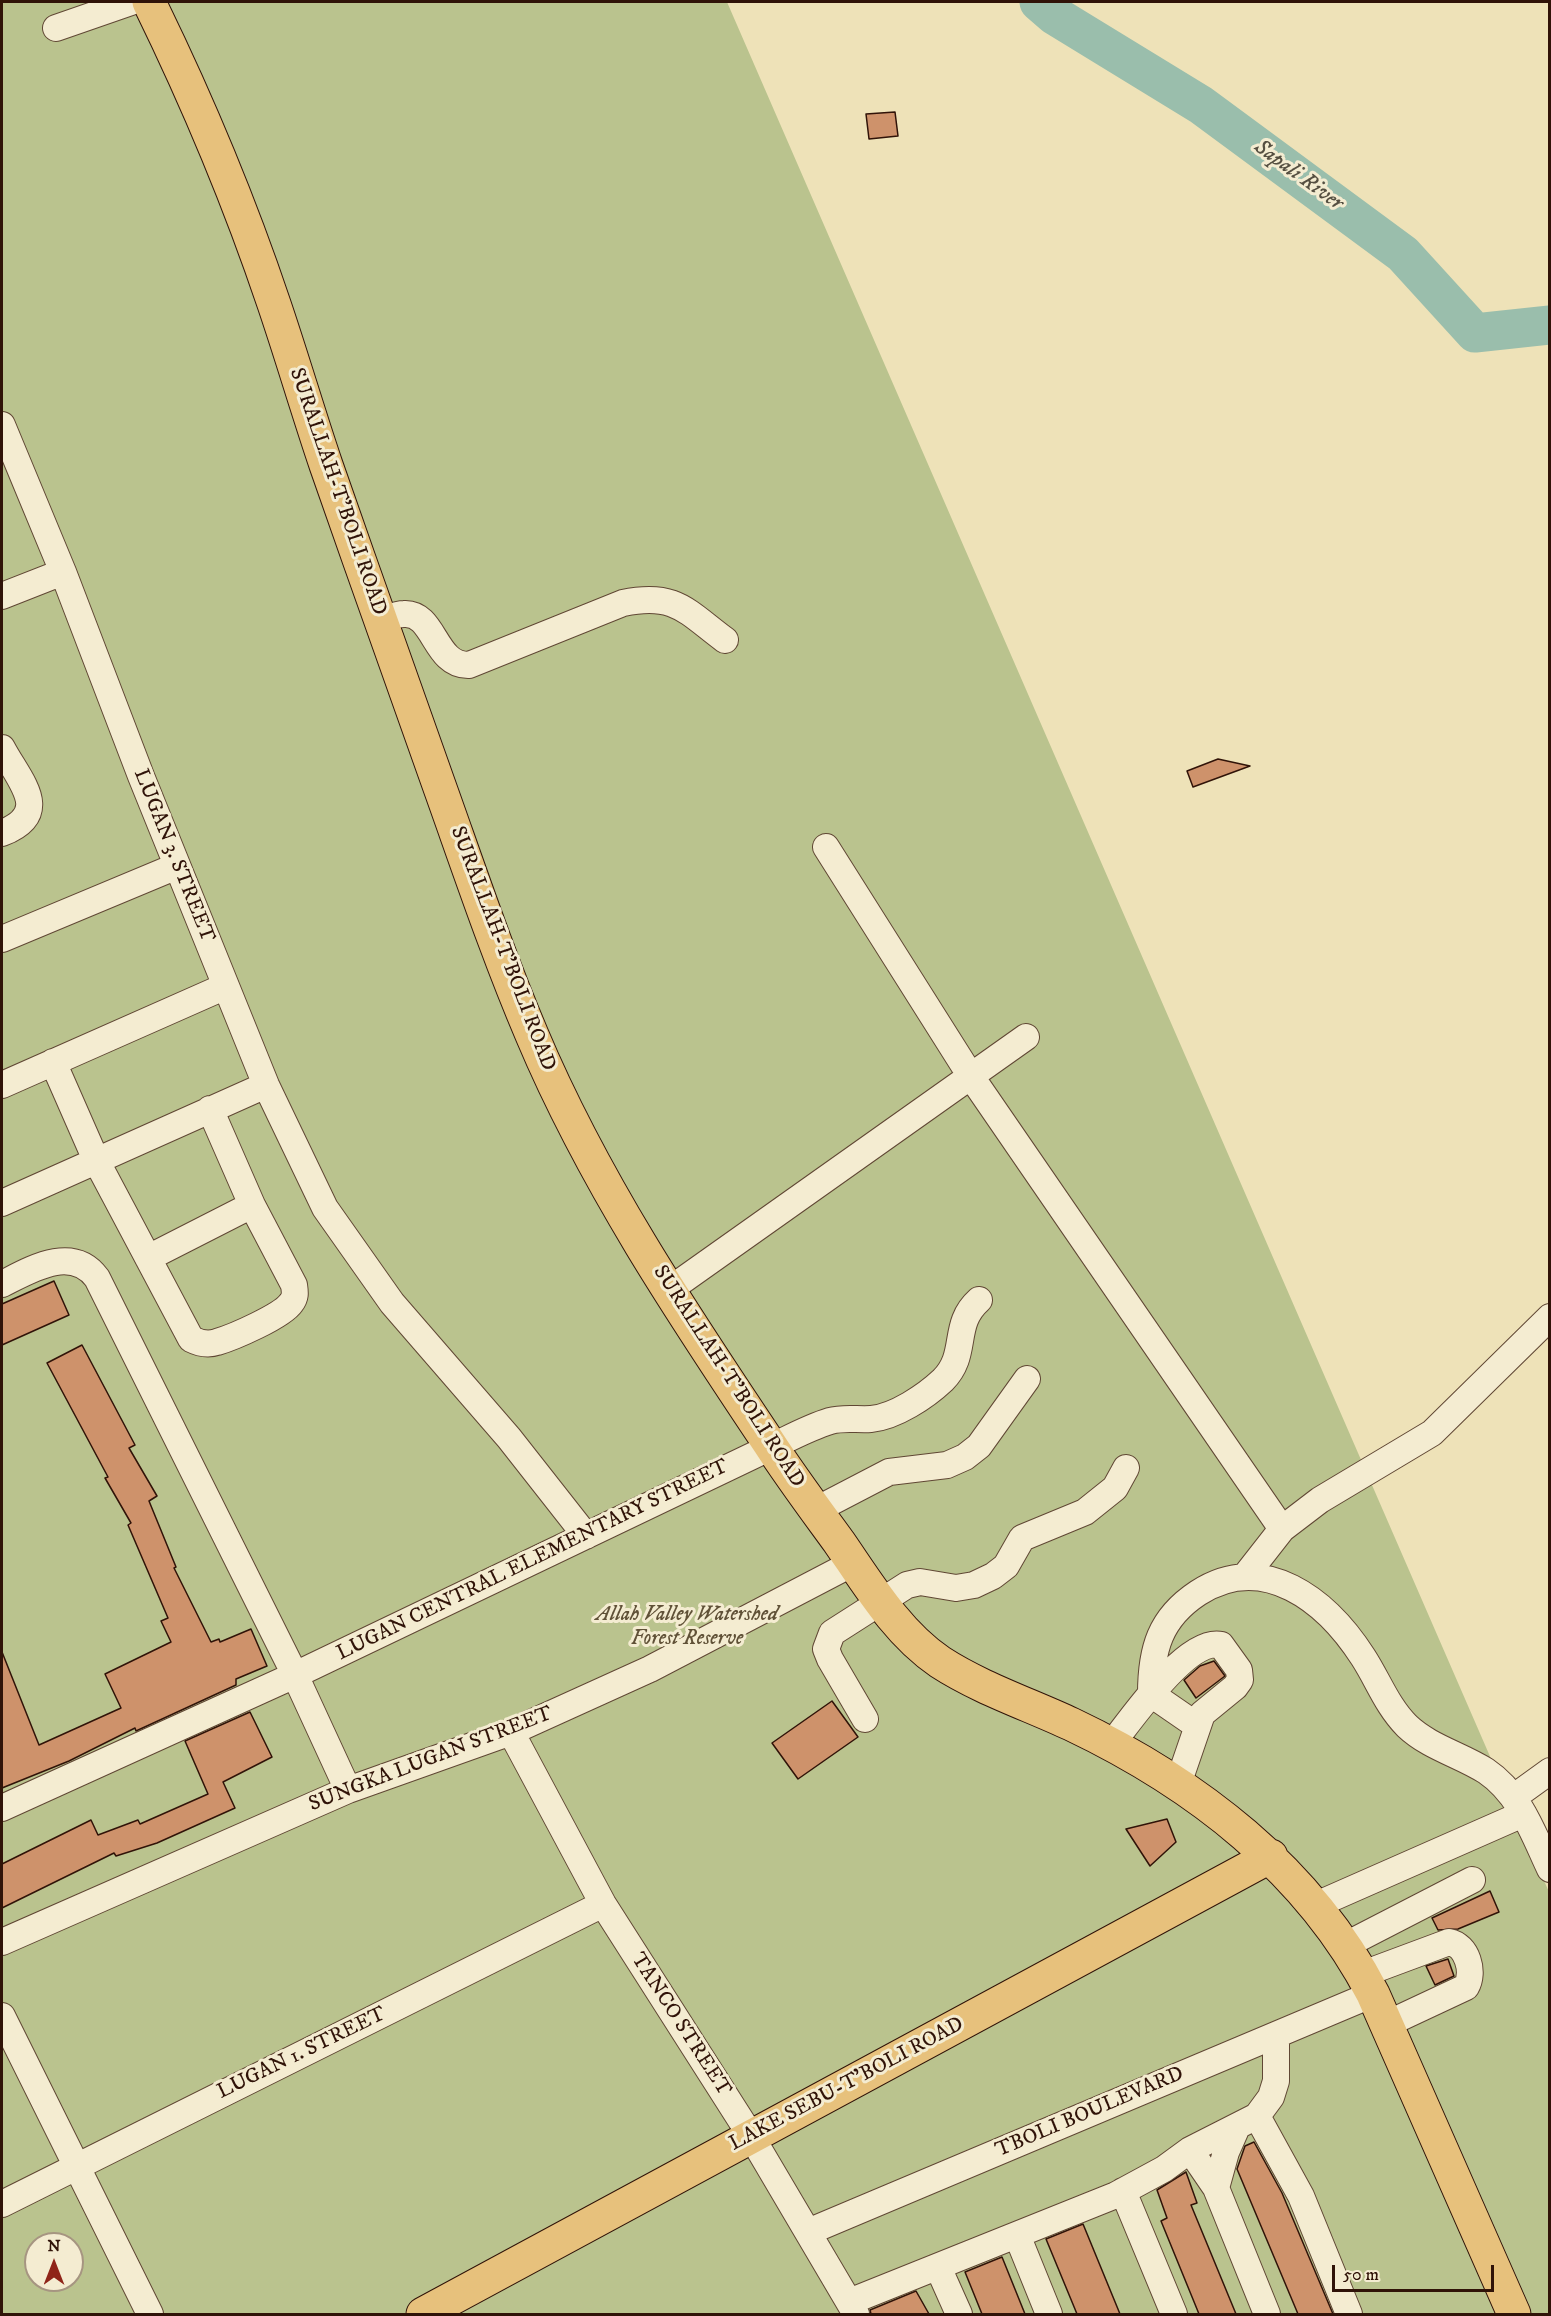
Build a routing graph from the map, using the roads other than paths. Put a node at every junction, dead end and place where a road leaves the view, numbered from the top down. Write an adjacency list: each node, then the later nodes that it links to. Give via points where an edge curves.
1 (132, 2): 3 (street)
2 (149, 2): 7 (main road, SURALLAH-T'BOLI ROAD, via 186,77 239,207)
3 (56, 28)
4 (2, 425): 5 (street, LUGAN 3. STREET)
5 (63, 572): 6 (street); 12 (street, LUGAN 3. STREET)
6 (2, 596)
7 (381, 620): 8 (street, via 414,615 448,659 458,665 469,665 623,603 648,598 680,606); 26 (main road, SURALLAH-T'BOLI ROAD, via 533,1039 578,1132)
8 (724, 640)
9 (2, 748): 10 (street, via 26,792 30,808 24,821)
10 (2, 833)
11 (826, 847): 17 (street)
12 (177, 866): 13 (street); 14 (street, LUGAN 3. STREET)
13 (2, 939)
14 (226, 986): 16 (street); 19 (street, LUGAN 3. STREET)
15 (1026, 1037): 17 (street)
16 (53, 1062): 18 (street); 21 (street)
17 (970, 1075): 26 (street); 33 (street)
18 (2, 1085)
19 (266, 1085): 20 (street); 34 (street, LUGAN 3. STREET, via 326,1208 371,1274)
20 (210, 1109): 21 (street); 23 (street)
21 (96, 1160): 22 (street); 24 (street)
22 (2, 1203)
23 (252, 1205): 24 (street); 24 (street, via 294,1285 293,1300 281,1312 218,1342 198,1343 190,1339)
24 (148, 1258)
25 (2, 1284): 38 (street, via 58,1261 89,1267)
26 (669, 1290): 30 (main road, SURALLAH-T'BOLI ROAD)
27 (979, 1300): 30 (street, LUGAN CENTRAL ELEMENTARY STREET, via 962,1323 955,1363 943,1379 912,1402 872,1419 830,1422)
28 (1550, 1317): 33 (street, via 1432,1433 1320,1500)
29 (1028, 1379): 32 (street, via 979,1446 964,1457 947,1465 889,1472)
30 (771, 1447): 32 (main road, SURALLAH-T'BOLI ROAD); 34 (street, LUGAN CENTRAL ELEMENTARY STREET)
31 (1126, 1468): 37 (street, via 1115,1488 1085,1512 1022,1538 1006,1566 993,1576 974,1586 956,1588 920,1582)
32 (816, 1510): 35 (main road, SURALLAH-T'BOLI ROAD)
33 (1282, 1529): 36 (street)
34 (586, 1536): 38 (street, LUGAN CENTRAL ELEMENTARY STREET)
35 (853, 1563): 37 (main road, SURALLAH-T'BOLI ROAD); 42 (street, SUNGKA LUGAN STREET, via 650,1669)
36 (1246, 1575): 39 (street, via 1208,1587 1174,1613 1155,1648); 47 (street, via 1270,1577 1294,1588 1326,1614 1364,1658 1394,1712 1409,1728 1485,1771)
37 (881, 1601): 40 (street, via 832,1633 826,1649); 43 (main road, SURALLAH-T'BOLI ROAD, via 903,1631 939,1661)
38 (295, 1675): 46 (street); 48 (street, LUGAN CENTRAL ELEMENTARY STREET)
39 (1150, 1694): 41 (street); 41 (street, via 1178,1665 1213,1644 1225,1647 1239,1670 1239,1683 1208,1707); 43 (street)
40 (865, 1719)
41 (1196, 1725): 45 (street)
42 (511, 1732): 46 (street, SUNGKA LUGAN STREET); 52 (street, TANCO STREET)
43 (1111, 1745): 45 (main road, SURALLAH-T'BOLI ROAD)
44 (1550, 1771): 47 (street)
45 (1178, 1784): 49 (main road, SURALLAH-T'BOLI ROAD)
46 (348, 1790): 54 (street, SUNGKA LUGAN STREET)
47 (1519, 1805): 50 (street); 53 (street)
48 (2, 1808)
49 (1271, 1856): 53 (main road, SURALLAH-T'BOLI ROAD); 61 (main road, LAKE SEBU-T'BOLI ROAD)
50 (1547, 1859)
51 (1472, 1880): 55 (street)
52 (603, 1904): 61 (street, TANCO STREET); 63 (street, LUGAN 1. STREET)
53 (1314, 1906): 55 (main road, SURALLAH-T'BOLI ROAD)
54 (2, 1942)
55 (1344, 1946): 56 (main road, SURALLAH-T'BOLI ROAD)
56 (1368, 1984): 58 (main road, SURALLAH-T'BOLI ROAD); 58 (street, TBOLI BOULEVARD, via 1449,1942 1461,1948 1469,1965 1470,1980 1466,1987); 59 (street, TBOLI BOULEVARD)
57 (2, 2016): 63 (street)
58 (1387, 2024): 78 (main road, SURALLAH-T'BOLI ROAD)
59 (1276, 2035): 60 (street, via 1276,2081 1271,2097); 67 (street, TBOLI BOULEVARD)
60 (1247, 2121): 62 (street); 64 (street, via 1226,2152); 77 (street, via 1301,2196)
61 (751, 2136): 67 (street, TANCO STREET); 72 (main road, LAKE SEBU-T'BOLI ROAD)
62 (1190, 2150): 64 (street); 65 (street)
63 (75, 2167): 66 (street, LUGAN 1. STREET); 71 (street)
64 (1216, 2188): 76 (street)
65 (1123, 2191): 68 (street); 75 (street)
66 (2, 2204)
67 (808, 2232): 70 (street, TANCO STREET)
68 (1017, 2235): 69 (street); 74 (street)
69 (938, 2266): 70 (street); 73 (street)
70 (852, 2308)
71 (150, 2314)
72 (423, 2314)
73 (959, 2314)
74 (1049, 2314)
75 (1174, 2314)
76 (1267, 2314)
77 (1349, 2314)
78 (1514, 2314)

